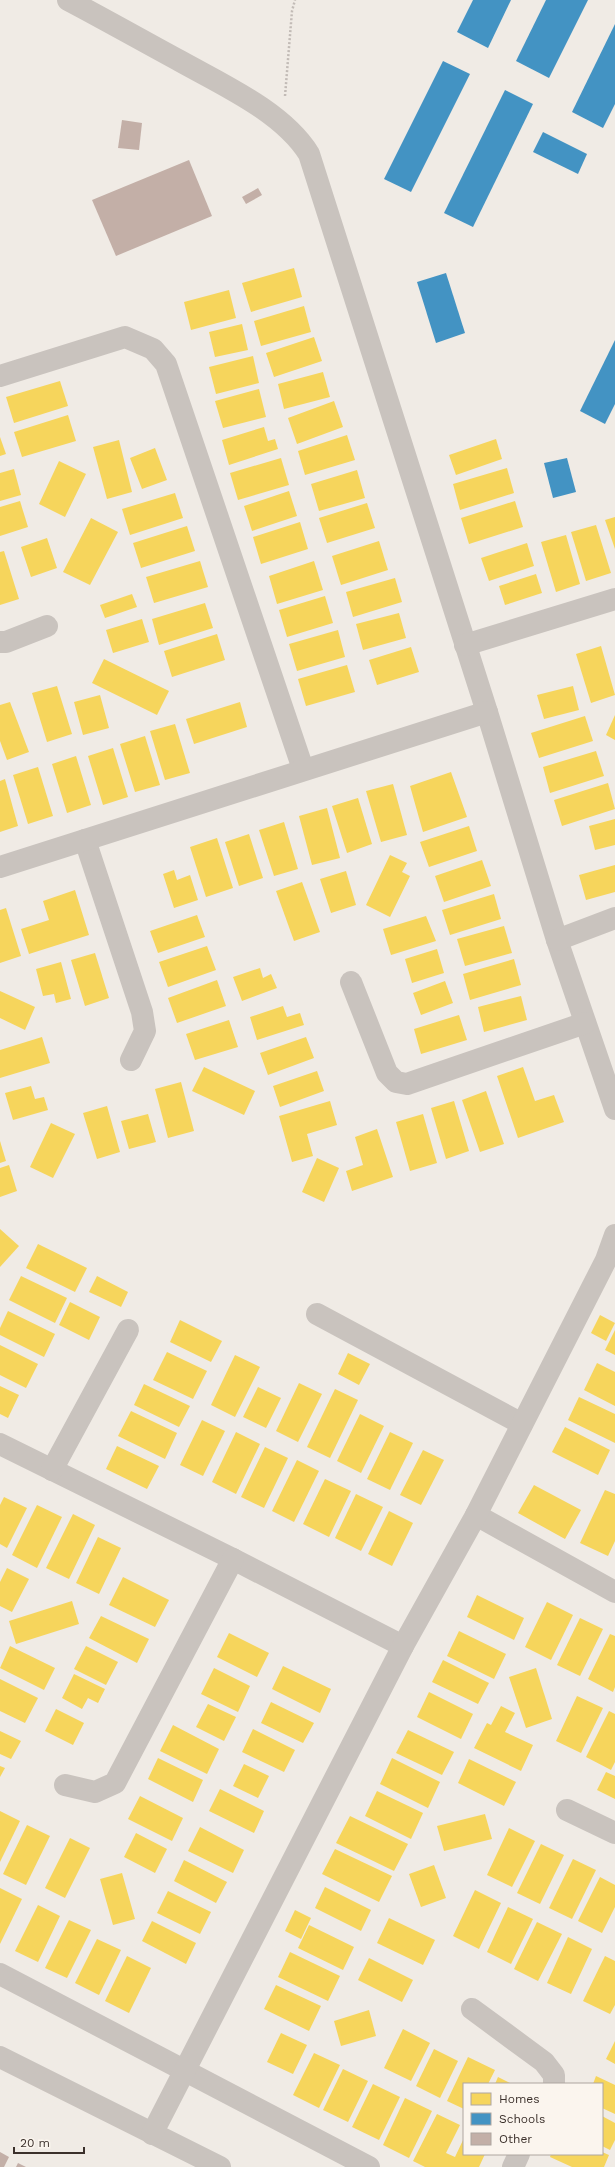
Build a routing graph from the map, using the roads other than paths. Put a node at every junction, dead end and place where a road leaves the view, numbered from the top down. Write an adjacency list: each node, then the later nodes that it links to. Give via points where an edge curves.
1 (68, 0): 6 (street, via 224,85 283,122 300,139 309,154)
2 (0, 376): 8 (street, via 125,337 153,349 166,364)
3 (615, 599): 6 (street)
4 (47, 626): 5 (street)
5 (0, 642)
6 (466, 645): 7 (street)
7 (487, 712): 8 (street); 12 (street)
8 (303, 769): 9 (street)
9 (84, 840): 10 (street); 15 (street, via 142,1012 145,1031)
10 (0, 868)
11 (615, 918): 12 (street)
12 (557, 940): 14 (street)
13 (351, 982): 14 (street, via 387,1073 396,1082 407,1084)
14 (585, 1022): 16 (street)
15 (131, 1060)
16 (614, 1101)
17 (615, 1236): 20 (street, via 606,1260)
18 (317, 1314): 20 (street)
19 (128, 1330): 22 (street)
20 (522, 1424): 23 (street)
21 (0, 1444): 22 (street)
22 (52, 1470): 24 (street)
23 (476, 1515): 25 (street); 26 (street)
24 (233, 1559): 26 (street); 27 (street, via 115,1783 96,1792)
25 (615, 1592)
26 (403, 1646): 33 (street)
27 (65, 1786)
28 (567, 1810): 29 (street)
29 (615, 1833)
30 (0, 1974): 33 (street)
31 (472, 2009): 34 (street, via 544,2062 554,2075)
32 (0, 2057): 35 (street)
33 (185, 2072): 35 (street); 38 (street)
34 (554, 2083)
35 (152, 2134): 37 (street)
36 (519, 2155): 39 (street)
37 (220, 2167)
38 (369, 2167)
39 (513, 2167)

